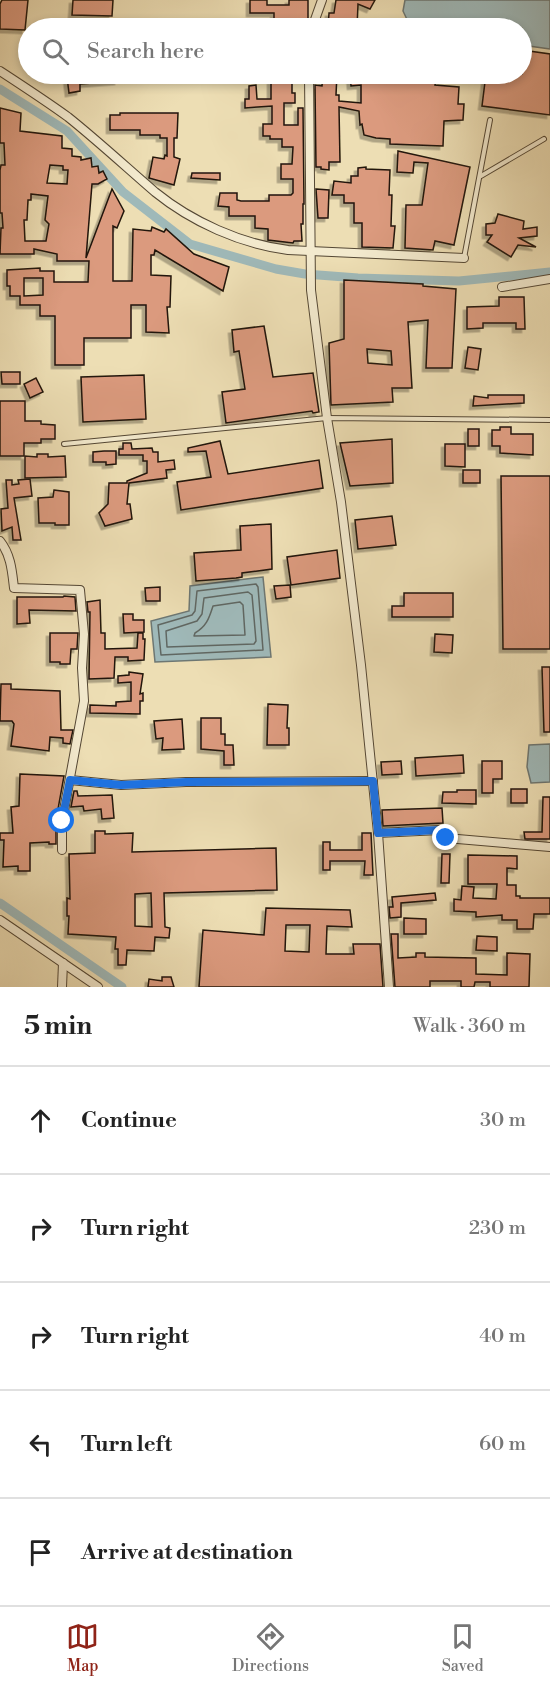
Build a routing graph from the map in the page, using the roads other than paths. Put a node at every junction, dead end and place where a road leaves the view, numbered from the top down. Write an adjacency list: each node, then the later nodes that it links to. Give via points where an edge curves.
1 (322, 0): 2 (street)
2 (316, 18)
3 (0, 71): 4 (street)
4 (18, 83)
5 (19, 84): 10 (street, via 67,117 175,206 241,240)
6 (309, 84): 10 (street)
7 (490, 120): 9 (lane)
8 (544, 139): 9 (lane)
9 (480, 176): 11 (lane)
10 (311, 255): 11 (street); 14 (street, via 311,290)
11 (464, 258)
12 (550, 279): 13 (street)
13 (502, 287)
14 (327, 418): 15 (lane); 16 (lane); 19 (street, via 341,502)
15 (550, 420)
16 (64, 444)
17 (0, 541): 18 (street, via 7,549 14,588 80,590 84,701)
18 (70, 780): 19 (street, via 121,785); 22 (street, via 62,821)
19 (373, 781): 20 (street)
20 (378, 833): 21 (street, via 440,830 446,838); 27 (street)
21 (550, 847)
22 (62, 850)
23 (0, 920): 24 (street)
24 (63, 963): 25 (street); 26 (street)
25 (62, 987)
26 (98, 987)
27 (389, 987)

